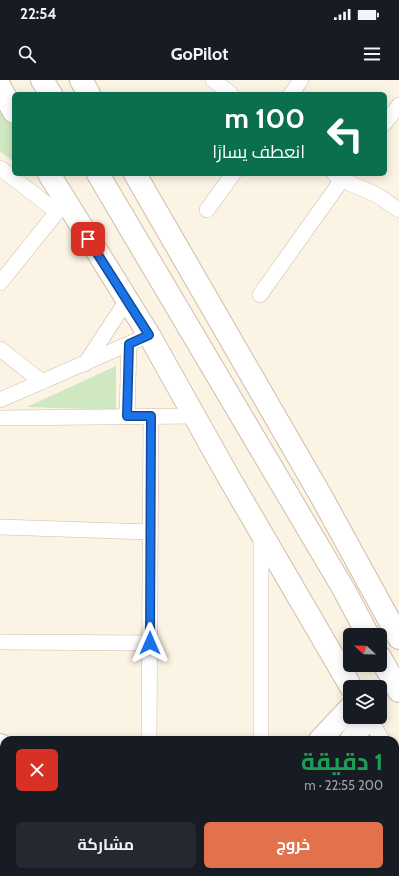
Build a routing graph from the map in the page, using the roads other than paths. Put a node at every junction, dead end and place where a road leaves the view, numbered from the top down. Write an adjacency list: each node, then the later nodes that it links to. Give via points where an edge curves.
1 (42, 80): 6 (main road)
2 (81, 80): 7 (main road)
3 (213, 80): 8 (street)
4 (302, 80): 9 (street)
5 (0, 87): 11 (main road)
6 (50, 92)
7 (88, 92)
8 (228, 92)
9 (293, 92)
10 (399, 105): 12 (street)
11 (12, 108)
12 (387, 120)
13 (0, 168): 14 (street)
14 (12, 176)
15 (13, 176): 21 (street)
16 (50, 176): 21 (main road)
17 (99, 176): 40 (main road)
18 (136, 176): 41 (main road, via 321,496)
19 (232, 176): 22 (street)
20 (341, 176): 23 (street); 25 (street)
21 (61, 207): 24 (street); 26 (main road)
22 (207, 210)
23 (399, 210)
24 (0, 283)
25 (260, 295)
26 (127, 300): 27 (main road); 30 (street)
27 (149, 335): 28 (street); 35 (main road)
28 (129, 344): 30 (street); 33 (street)
29 (0, 349): 31 (street)
30 (85, 364): 31 (street)
31 (42, 382): 32 (street)
32 (0, 400)
33 (127, 416): 34 (street); 36 (street)
34 (151, 416): 35 (street); 38 (street)
35 (195, 416): 39 (main road)
36 (0, 418)
37 (0, 527): 38 (street)
38 (150, 532): 43 (street)
39 (261, 532): 45 (main road); 51 (street)
40 (364, 628)
41 (399, 638)
42 (0, 642): 43 (street)
43 (150, 643): 50 (street)
44 (387, 670): 46 (main road)
45 (348, 680)
46 (399, 691)
47 (343, 715): 52 (main road)
48 (363, 724): 53 (main road)
49 (373, 724): 54 (street)
50 (149, 736)
51 (261, 736)
52 (324, 736)
53 (353, 736)
54 (380, 736)

